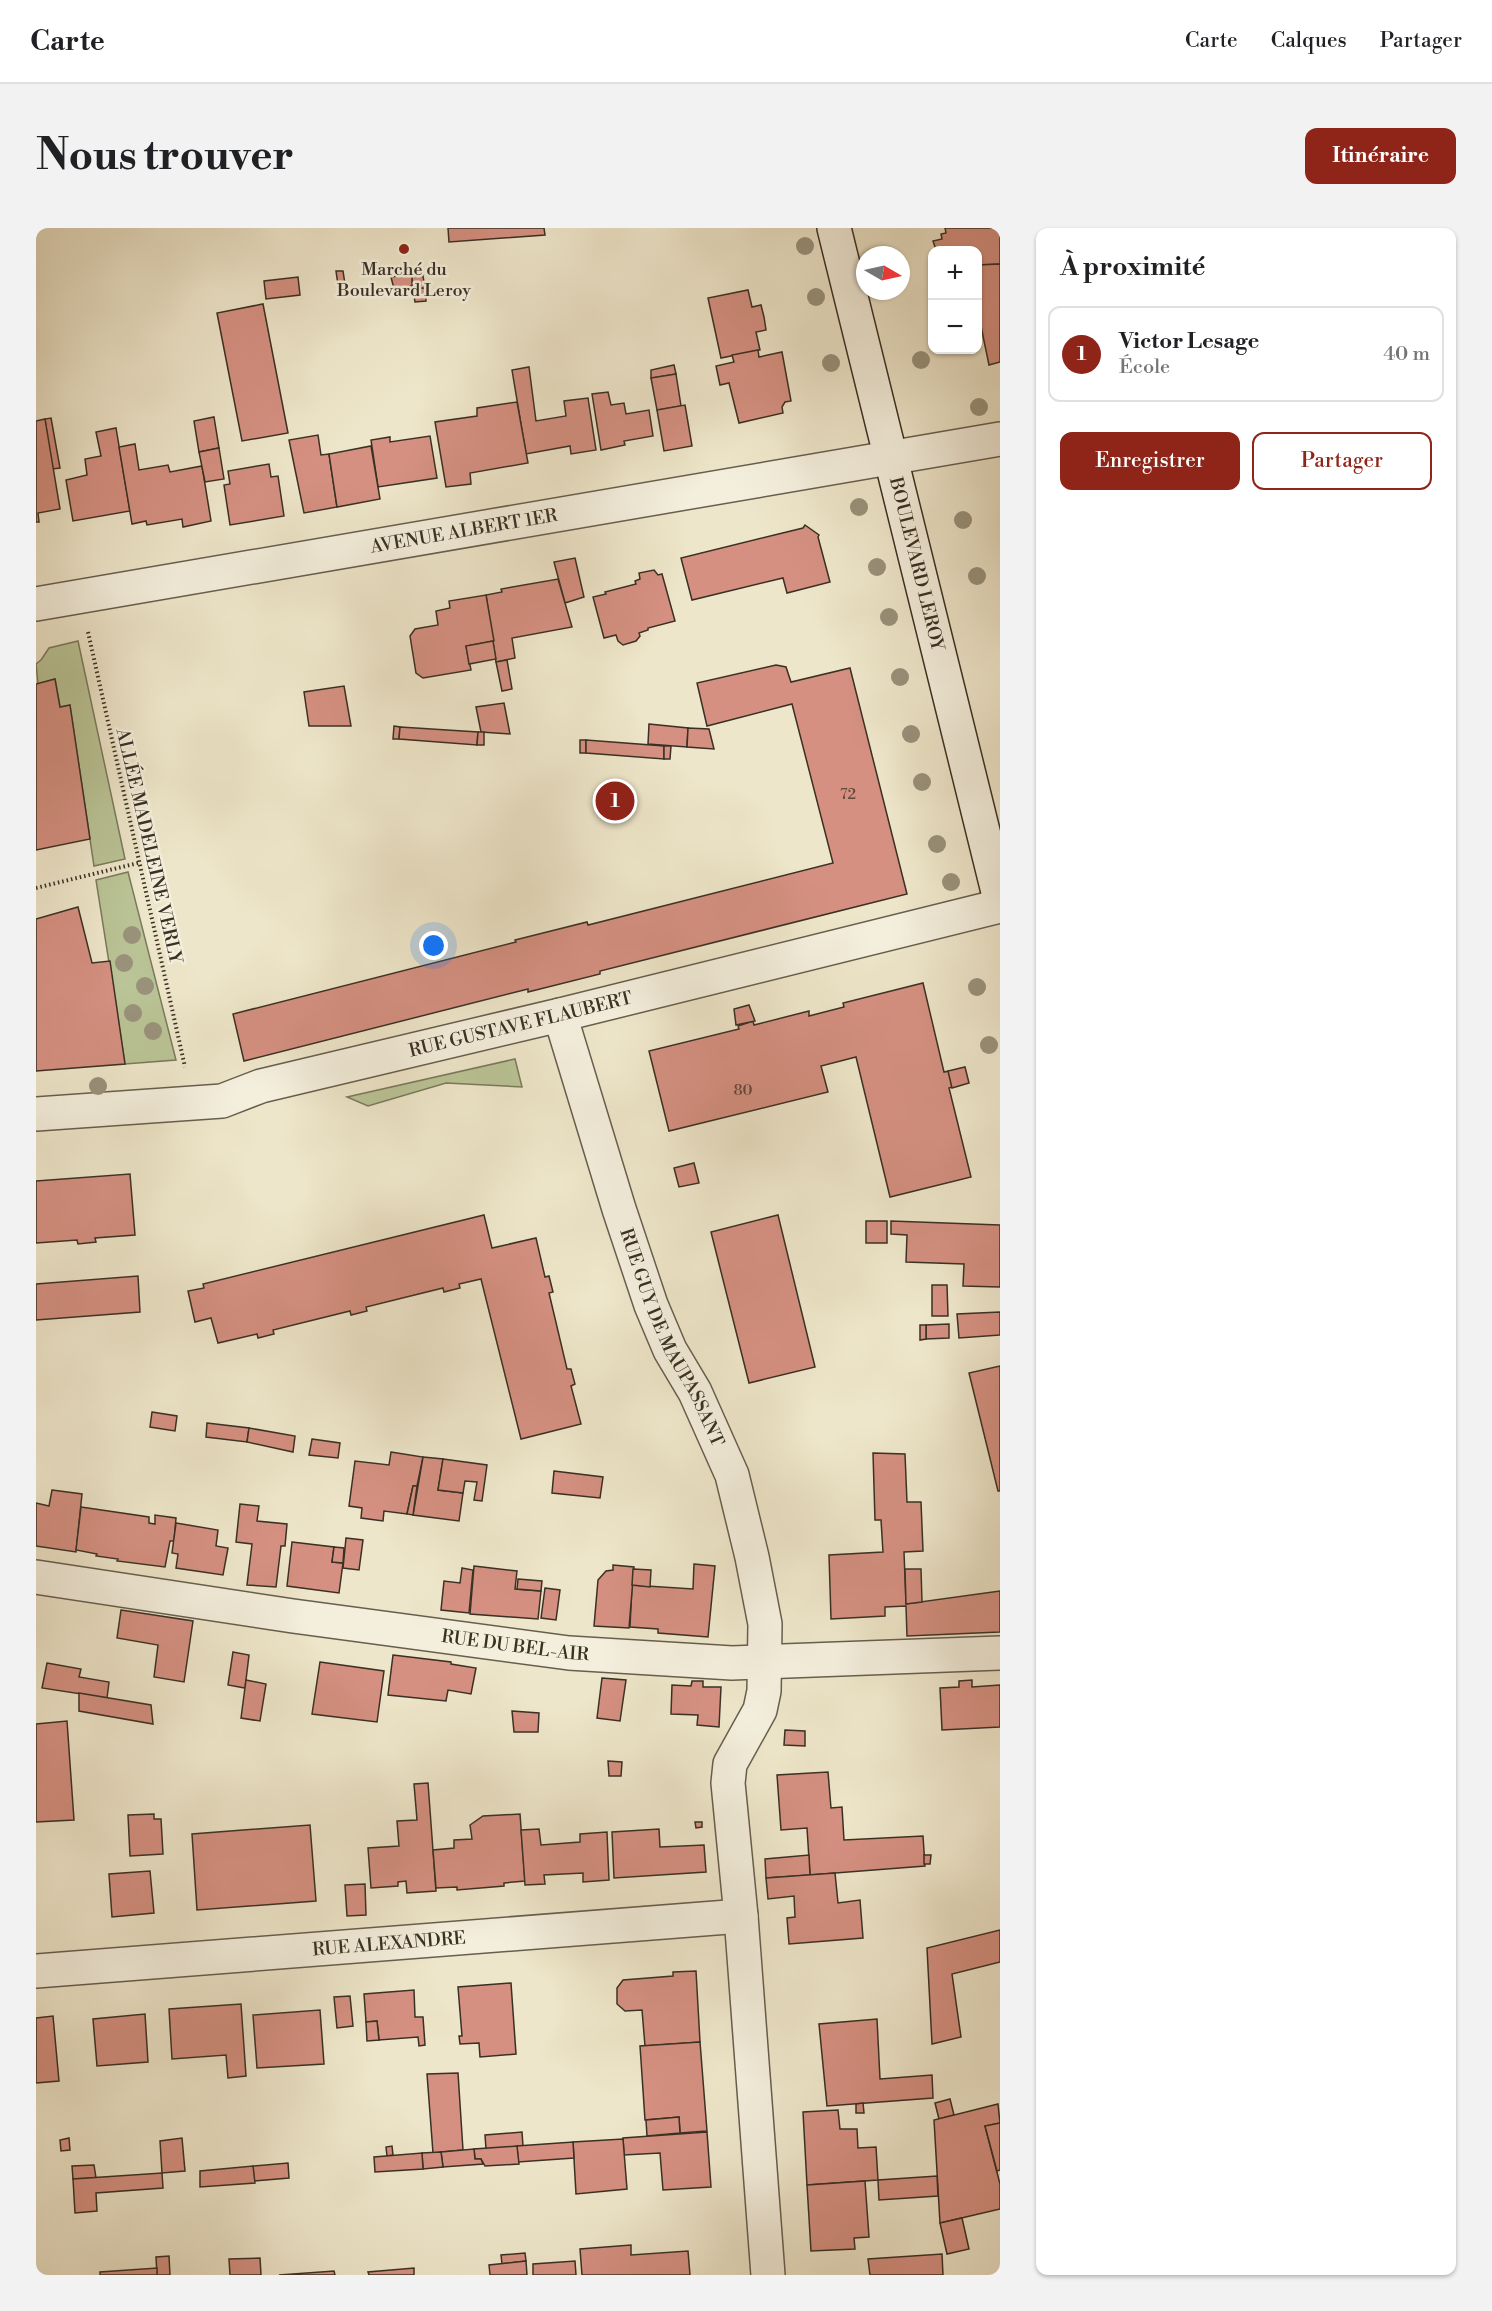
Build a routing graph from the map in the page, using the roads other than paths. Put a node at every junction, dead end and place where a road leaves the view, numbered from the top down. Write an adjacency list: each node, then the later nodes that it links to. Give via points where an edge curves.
1 (834, 228): 3 (street, BOULEVARD LEROY)
2 (1000, 439): 3 (street, AVENUE ALBERT 1ER)
3 (890, 458): 4 (street, AVENUE ALBERT 1ER); 5 (street, BOULEVARD LEROY)
4 (36, 604)
5 (1000, 900)
6 (1000, 906): 7 (street, RUE GUSTAVE FLAUBERT)
7 (560, 1015): 8 (street, RUE GUSTAVE FLAUBERT, via 261,1086 222,1101); 11 (street, RUE GUY DE MAUPASSANT, via 651,1305 732,1475 764,1616)
8 (36, 1114)
9 (36, 1577): 11 (street, RUE DU BEL-AIR, via 569,1653)
10 (1000, 1653): 11 (street, RUE DU BEL-AIR)
11 (765, 1662): 12 (street, via 760,1710 730,1764 728,1783)
12 (741, 1916): 13 (street, RUE ALEXANDRE); 14 (street)
13 (36, 1971)
14 (768, 2275)

